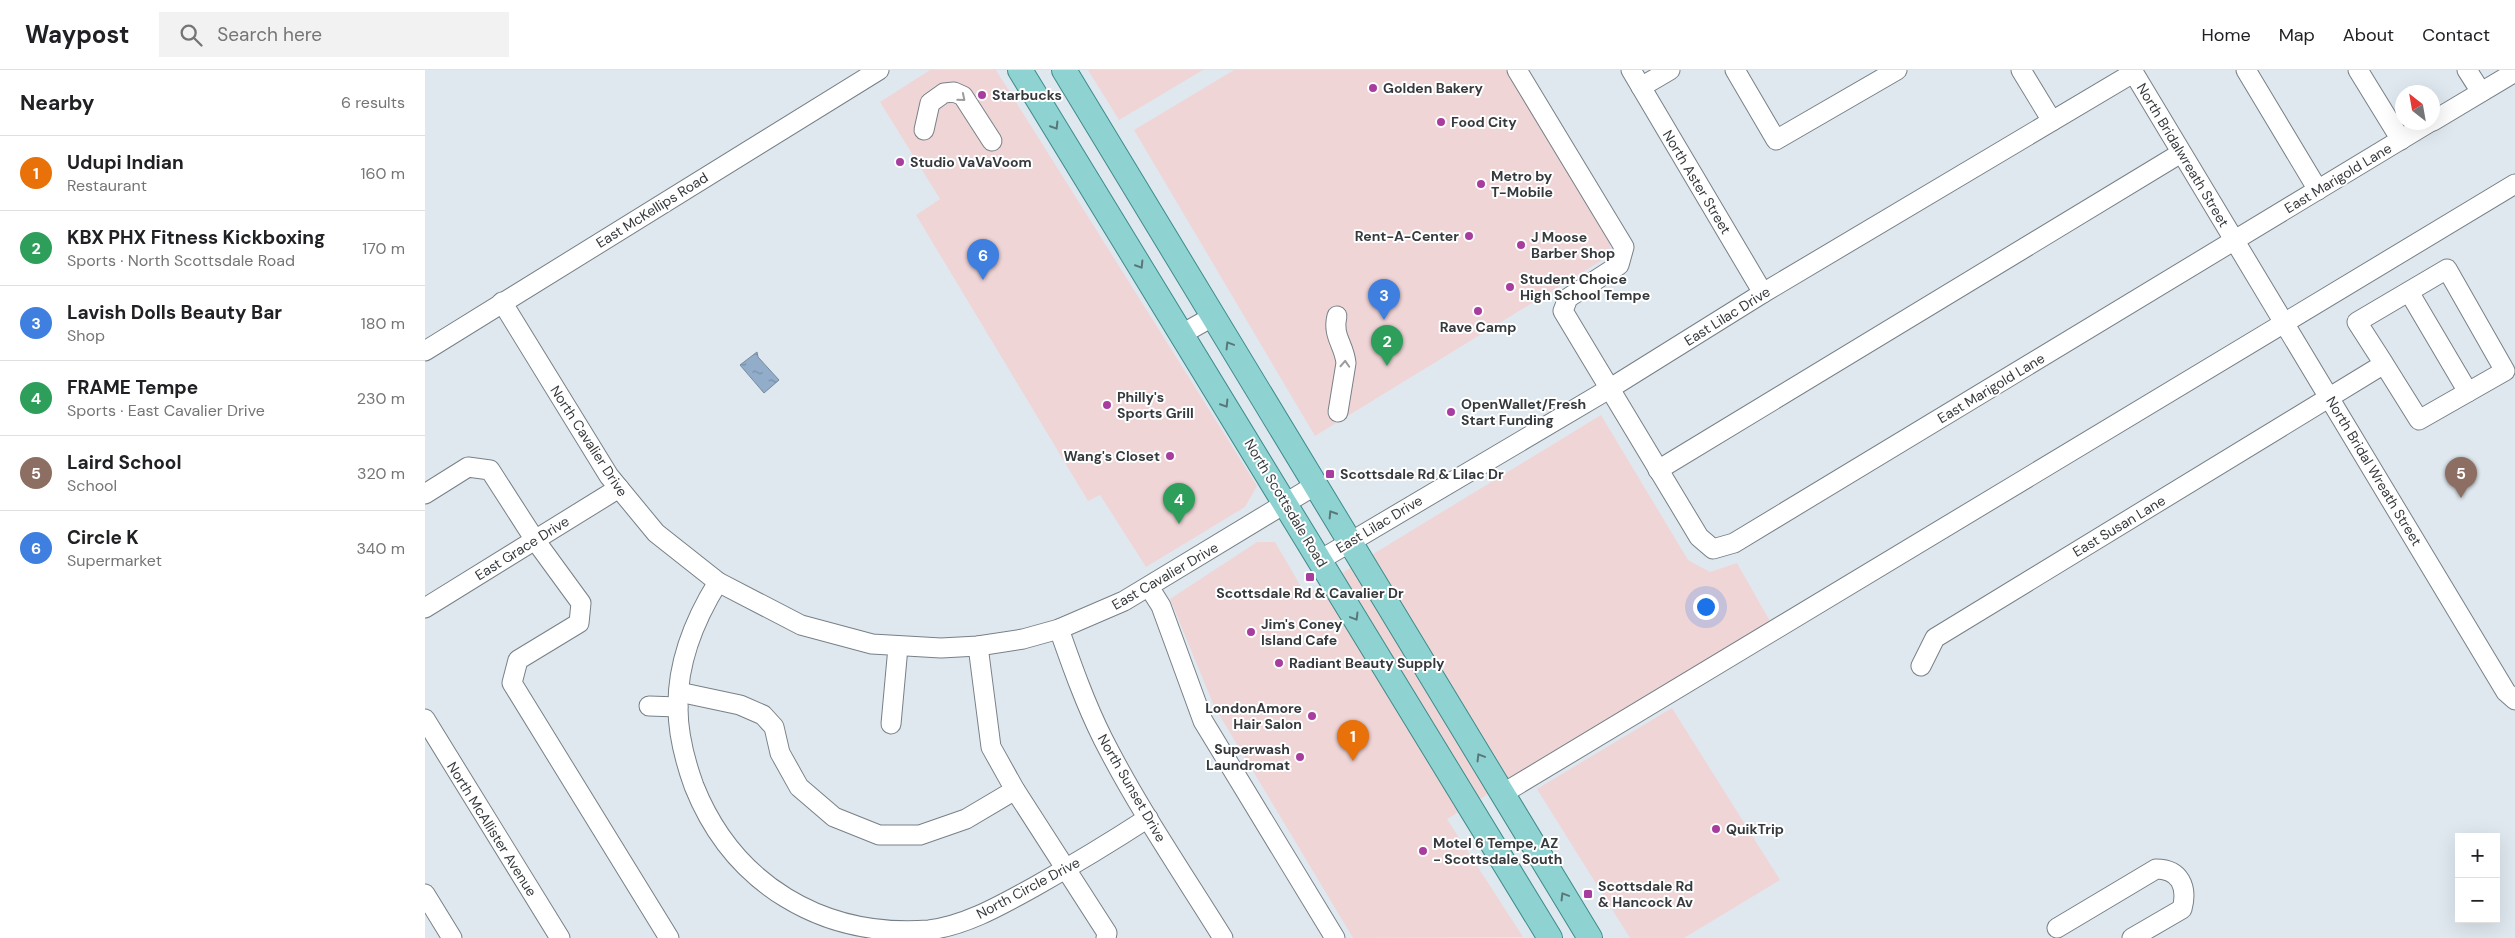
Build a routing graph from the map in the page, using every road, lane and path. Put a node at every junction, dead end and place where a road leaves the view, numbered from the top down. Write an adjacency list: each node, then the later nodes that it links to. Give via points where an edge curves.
1 (879, 70): 29 (street, East McKellips Road)
2 (1020, 70): 33 (main road, North Scottsdale Road, one-way to 33)
3 (1064, 70): 31 (main road)
4 (1517, 70): 36 (street, East Marigold Lane, via 1624,247 1619,265 1568,298 1563,312)
5 (1631, 70): 15 (street, North Aster Street)
6 (1670, 70): 15 (street)
7 (1735, 70): 8 (street, via 1776,140)
8 (1897, 70)
9 (2021, 70): 18 (street)
10 (2245, 70): 25 (street)
11 (2358, 70): 21 (street)
12 (2467, 70): 16 (street)
13 (2132, 71): 18 (street, East Lilac Drive); 23 (street, North Bridalwreath Street)
14 (2515, 72): 16 (street, East Marigold Lane)
15 (1641, 88): 28 (street, North Aster Street)
16 (2481, 92): 17 (street, East Marigold Lane)
17 (2440, 117)
18 (2052, 121): 28 (street, East Lilac Drive)
19 (924, 130): 22 (street, one-way to 22, via 930,102 944,92 954,92 963,96)
20 (2418, 130): 21 (street, East Marigold Lane)
21 (2401, 140): 25 (street, East Marigold Lane)
22 (992, 141)
23 (2181, 153): 26 (street, North Bridalwreath Street); 40 (street)
24 (2515, 184): 32 (street)
25 (2318, 190): 26 (street, East Marigold Lane)
26 (2234, 240): 32 (street, North Bridal Wreath Street); 40 (street, East Marigold Lane, via 1734,543 1713,549 1699,537)
27 (2409, 292): 35 (street, via 2357,322); 37 (street); 37 (street, via 2447,268 2505,371)
28 (1763, 293): 36 (street, East Lilac Drive)
29 (502, 302): 34 (street, East McKellips Road); 42 (street, North Cavalier Drive)
30 (1337, 316): 39 (street, one-way to 30, via 1346,363 1335,332)
31 (1212, 317): 33 (street); 41 (main road, one-way to 31)
32 (2284, 322): 38 (street, North Bridal Wreath Street); 61 (street)
33 (1182, 334): 44 (main road, North Scottsdale Road, one-way to 44)
34 (425, 351)
35 (2383, 364): 37 (street, via 2419,420); 38 (street, East Susan Lane)
36 (1609, 389): 40 (street, East Marigold Lane); 46 (street, East Lilac Drive)
37 (2468, 392)
38 (2331, 397): 54 (street, East Susan Lane, via 1935,638); 56 (street, North Bridal Wreath Street, via 2506,692)
39 (1338, 412)
40 (1658, 470)
41 (1314, 486): 44 (street, East Cavalier Drive); 46 (main road, one-way to 41)
42 (619, 488): 45 (street, East Grace Drive); 48 (street, North Cavalier Drive, via 656,533)
43 (425, 494): 45 (street, via 468,467 490,470)
44 (1286, 503): 47 (main road, North Scottsdale Road); 49 (street, East Cavalier Drive)
45 (535, 540): 50 (street, East Grace Drive); 69 (street, via 581,603 579,623 518,660 512,683)
46 (1349, 542): 47 (street, East Lilac Drive); 61 (main road, one-way to 46)
47 (1320, 560): 73 (main road, North Scottsdale Road, one-way to 73)
48 (718, 582): 53 (street, East Cavalier Drive, via 801,625 872,644); 55 (street, North Circle Drive, via 688,644)
49 (1149, 587): 51 (street, East Cavalier Drive, via 1125,601); 72 (street, via 1161,606 1203,721)
50 (425, 608)
51 (1059, 629): 52 (street, East Cavalier Drive); 62 (street, North Sunset Drive, via 1079,686 1103,739)
52 (978, 646): 53 (street, East Cavalier Drive); 60 (street, via 991,747)
53 (898, 647): 59 (street)
54 (1921, 666)
55 (678, 700): 57 (street); 60 (street, via 740,705 763,716 774,728 780,753 799,787 834,817 879,835 920,835 966,819); 66 (street, North Circle Drive, via 683,750 691,778 711,823 736,858 760,881)
56 (2515, 700)
57 (649, 706)
58 (425, 719): 68 (street, North McAllister Avenue)
59 (891, 724)
60 (1015, 790): 63 (street)
61 (1502, 794): 74 (main road, one-way to 61)
62 (1148, 818): 63 (street, North Circle Drive); 71 (street, North Sunset Drive)
63 (1066, 869): 66 (street, North Circle Drive, via 983,915 931,929); 70 (street, via 1107,933)
64 (425, 894): 67 (street)
65 (2057, 928): 75 (street, via 2156,869 2175,873 2185,889 2182,909)
66 (836, 930)
67 (452, 938)
68 (560, 938)
69 (669, 938)
70 (1106, 938)
71 (1223, 938)
72 (1335, 938)
73 (1550, 938)
74 (1590, 938)
75 (2132, 938)

